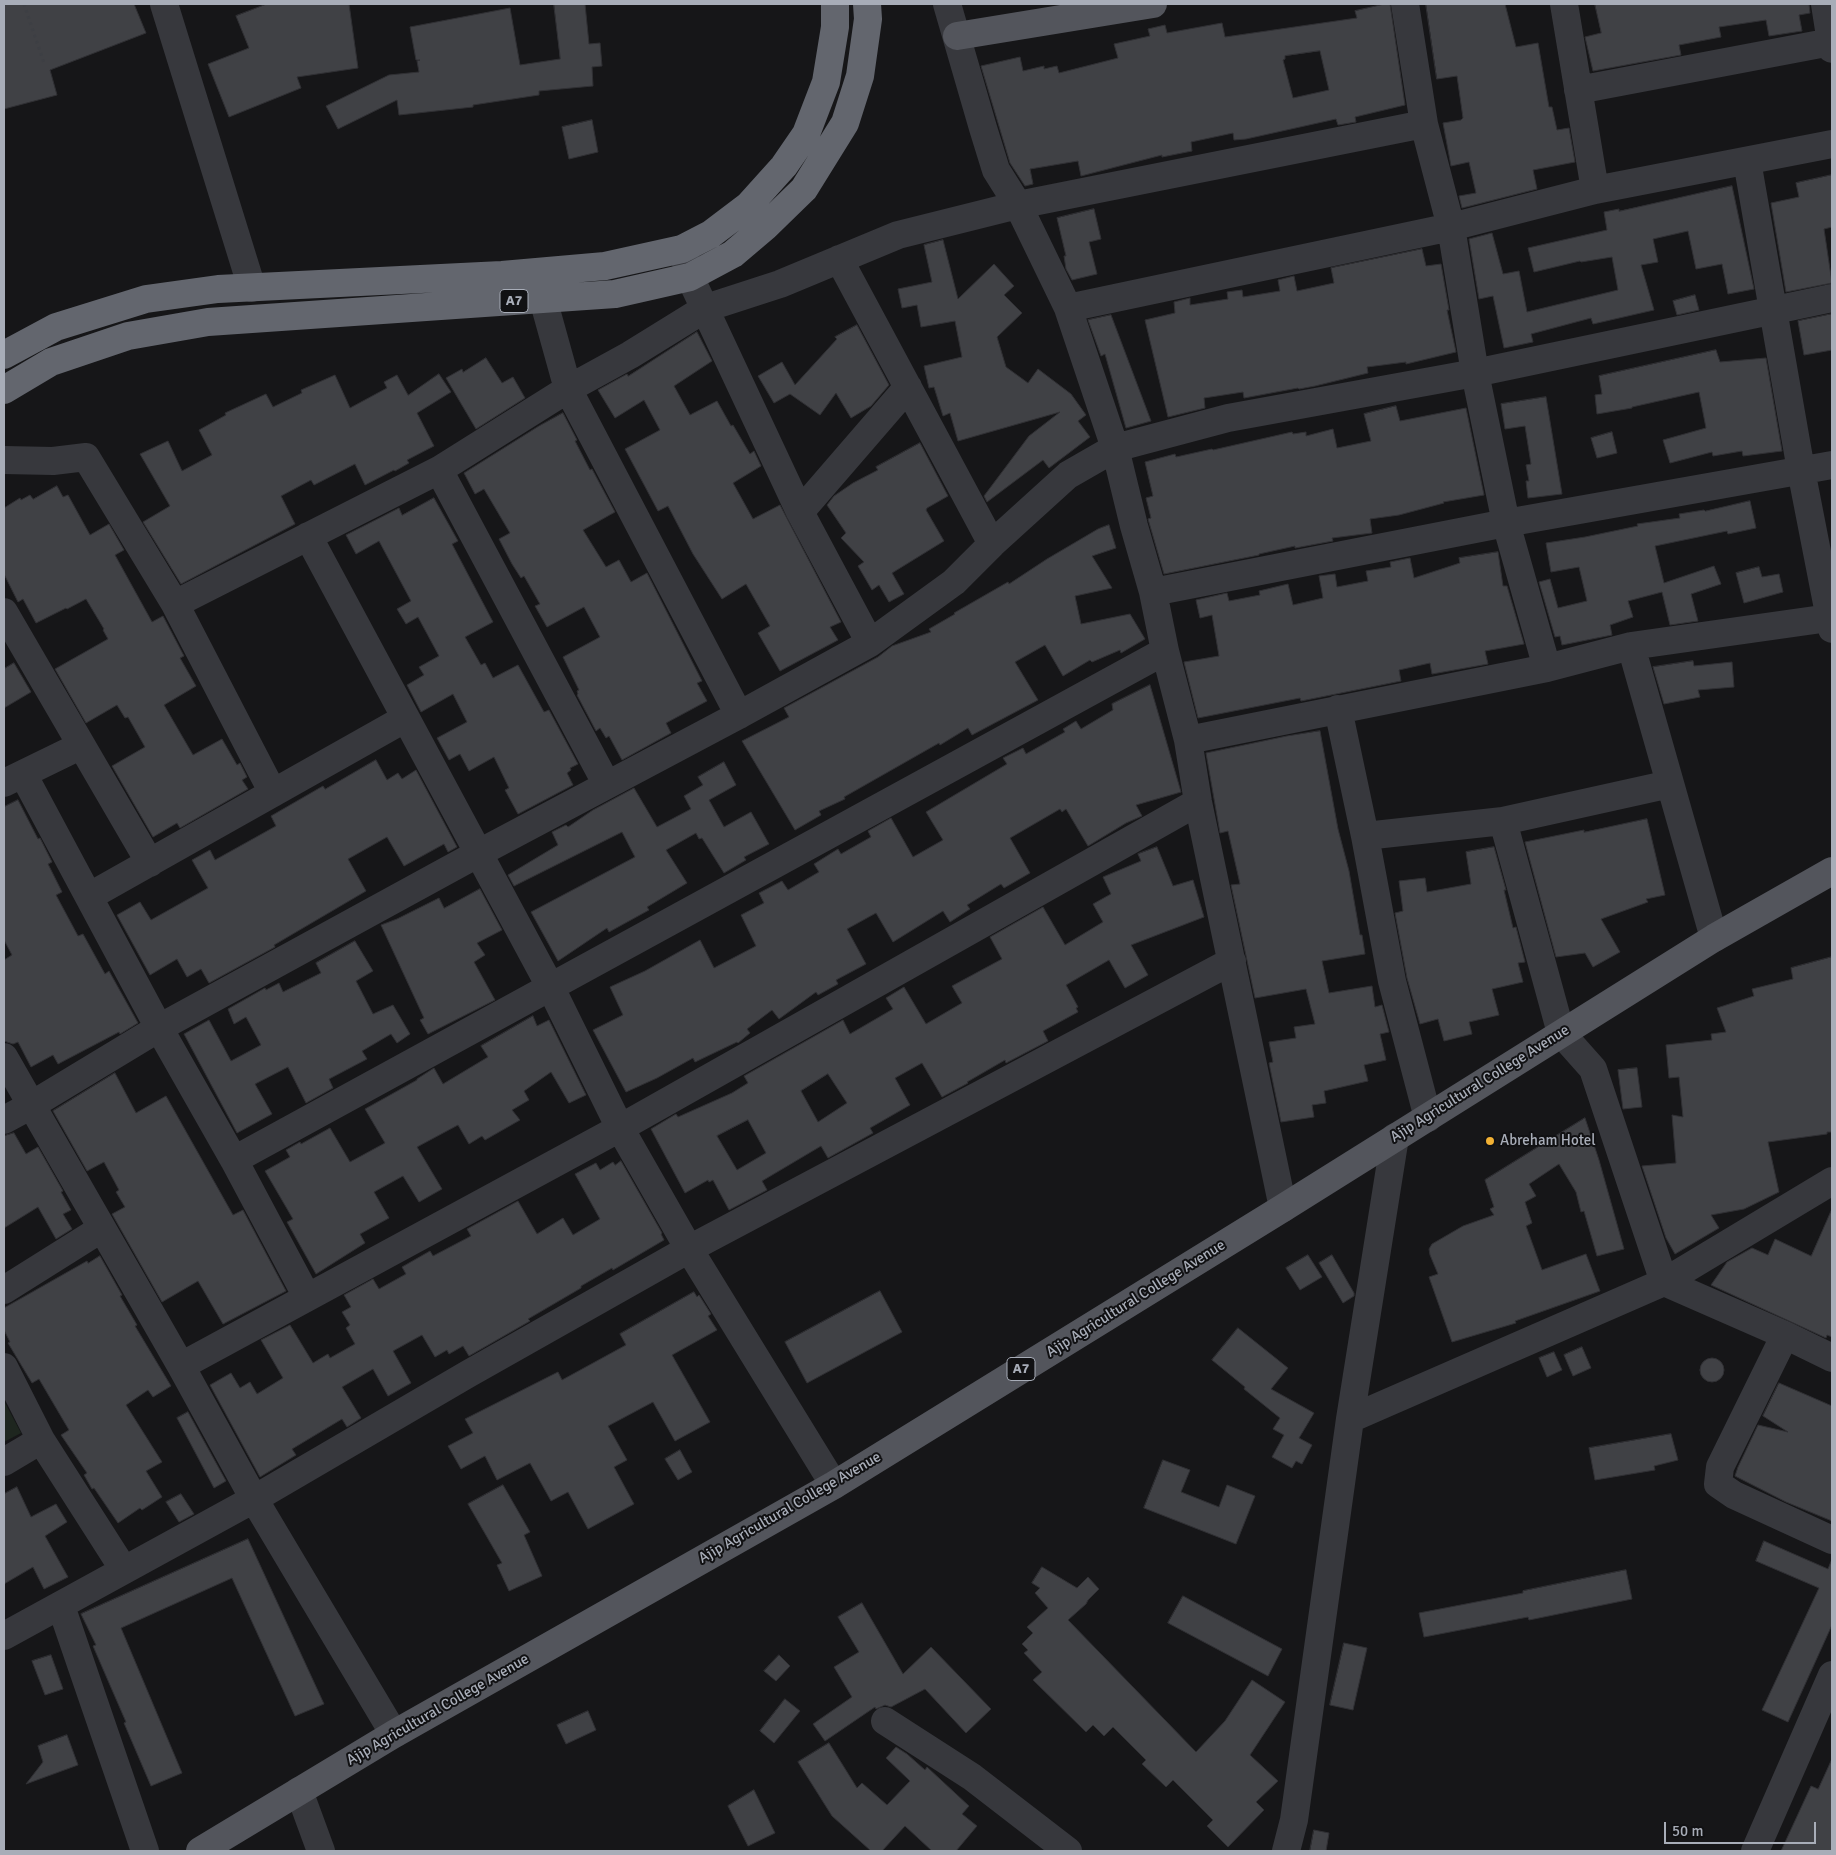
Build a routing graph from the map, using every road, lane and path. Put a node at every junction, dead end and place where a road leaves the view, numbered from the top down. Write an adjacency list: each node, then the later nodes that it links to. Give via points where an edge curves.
1 (24, 4): 12 (path)
2 (164, 4): 23 (street)
3 (835, 4): 20 (highway, A7, via 835,26 826,82 806,134 784,166 748,206 711,234)
4 (866, 4): 22 (highway, A7, via 868,19 860,76 844,123 804,190 733,254)
5 (948, 4): 10 (street)
6 (1153, 4): 10 (main road)
7 (1405, 4): 14 (street)
8 (1564, 4): 13 (street)
9 (1825, 4): 11 (street)
10 (957, 36): 18 (street, via 996,170)
11 (1832, 46): 13 (street)
12 (44, 63)
13 (1578, 90): 17 (street)
14 (1424, 124): 18 (street); 19 (street)
15 (1832, 144): 16 (street)
16 (1747, 161): 17 (street); 28 (street)
17 (1595, 190): 19 (street)
18 (1018, 205): 21 (street, via 898,235); 27 (street)
19 (1451, 227): 27 (street); 30 (street)
20 (682, 249): 22 (street); 23 (highway, A7, via 605,266 502,275)
21 (838, 259): 26 (street, via 780,284); 31 (street)
22 (690, 277): 25 (highway, A7, via 615,294); 26 (street)
23 (252, 288): 29 (highway, A7, via 146,299 56,327)
24 (1832, 298): 28 (street)
25 (544, 300): 32 (street); 33 (highway, A7, via 208,322 128,336 52,362)
26 (706, 308): 32 (street); 39 (street)
27 (1068, 308): 34 (street)
28 (1772, 310): 30 (street); 38 (street)
29 (4, 356)
30 (1475, 373): 34 (street, via 1228,418); 40 (street)
31 (908, 387): 39 (street); 42 (street)
32 (568, 389): 37 (street); 52 (street)
33 (4, 390)
34 (1115, 448): 42 (street, via 1068,475); 43 (street)
35 (4, 460): 44 (street, via 53,461 86,456)
36 (1832, 464): 38 (street)
37 (439, 470): 41 (street); 58 (street)
38 (1801, 470): 40 (street); 46 (street)
39 (800, 512): 47 (street)
40 (1506, 523): 43 (street); 50 (street)
41 (308, 536): 44 (street); 53 (street)
42 (992, 544): 47 (street, via 954,582)
43 (1153, 592): 49 (street)
44 (175, 604): 59 (street)
45 (4, 612): 55 (street)
46 (1831, 624): 48 (street)
47 (870, 643): 52 (street)
48 (1631, 646): 50 (street); 57 (street)
49 (1165, 651): 54 (street); 69 (street)
50 (1547, 668): 51 (street)
51 (1338, 709): 54 (street); 62 (street)
52 (739, 715): 58 (street)
53 (406, 718): 59 (street); 63 (street)
54 (1188, 740): 60 (street)
55 (80, 746): 56 (street); 64 (street)
56 (13, 779): 66 (street)
57 (1670, 784): 61 (street); 67 (street)
58 (607, 785): 63 (street)
59 (273, 793): 64 (street)
60 (1198, 802): 68 (street); 76 (street)
61 (1503, 821): 62 (street); 71 (street)
62 (1365, 836): 74 (street, via 1392,981)
63 (479, 852): 69 (street); 70 (street)
64 (150, 863): 66 (street)
65 (1832, 871): 67 (main road, Ajip Agricultural College Avenue / A7)
66 (90, 896): 70 (street)
67 (1714, 938): 71 (main road, Ajip Agricultural College Avenue / A7)
68 (1232, 961): 80 (street); 82 (street)
69 (551, 988): 76 (street); 78 (street)
70 (159, 1028): 73 (street); 78 (street)
71 (1561, 1032): 74 (main road, Ajip Agricultural College Avenue / A7); 83 (street, via 1593,1069)
72 (4, 1057): 73 (street)
73 (30, 1106): 75 (street); 81 (street)
74 (1428, 1118): 77 (main road, Ajip Agricultural College Avenue / A7)
75 (4, 1120)
76 (620, 1128): 82 (street); 85 (street)
77 (1395, 1137): 80 (main road, Ajip Agricultural College Avenue / A7); 90 (street)
78 (234, 1160): 85 (street)
79 (1826, 1191): 83 (street)
80 (1283, 1208): 93 (main road, Ajip Agricultural College Avenue / A7)
81 (101, 1229): 84 (street); 88 (street)
82 (689, 1249): 93 (street); 94 (street)
83 (1664, 1282): 86 (street); 90 (street)
84 (4, 1290)
85 (307, 1297): 88 (street)
86 (1785, 1335): 87 (street); 95 (street, via 1720,1467 1718,1484 1734,1495)
87 (1832, 1358)
88 (181, 1366): 94 (street)
89 (4, 1367): 91 (street)
90 (1350, 1418): 107 (street, via 1294,1820)
91 (41, 1440): 92 (street); 96 (street)
92 (4, 1462)
93 (834, 1485): 101 (main road, Ajip Agricultural College Avenue / A7)
94 (254, 1499): 96 (street); 101 (street)
95 (1832, 1540)
96 (124, 1570): 97 (street)
97 (61, 1606): 98 (street); 103 (street)
98 (4, 1636)
99 (1832, 1675): 108 (street)
100 (885, 1721): 106 (street, via 972,1777)
101 (394, 1734): 102 (main road, Ajip Agricultural College Avenue / A7)
102 (299, 1791): 104 (main road, Ajip Agricultural College Avenue / A7); 105 (street)
103 (145, 1851)
104 (200, 1851)
105 (321, 1851)
106 (1068, 1851)
107 (1286, 1851)
108 (1755, 1851)

